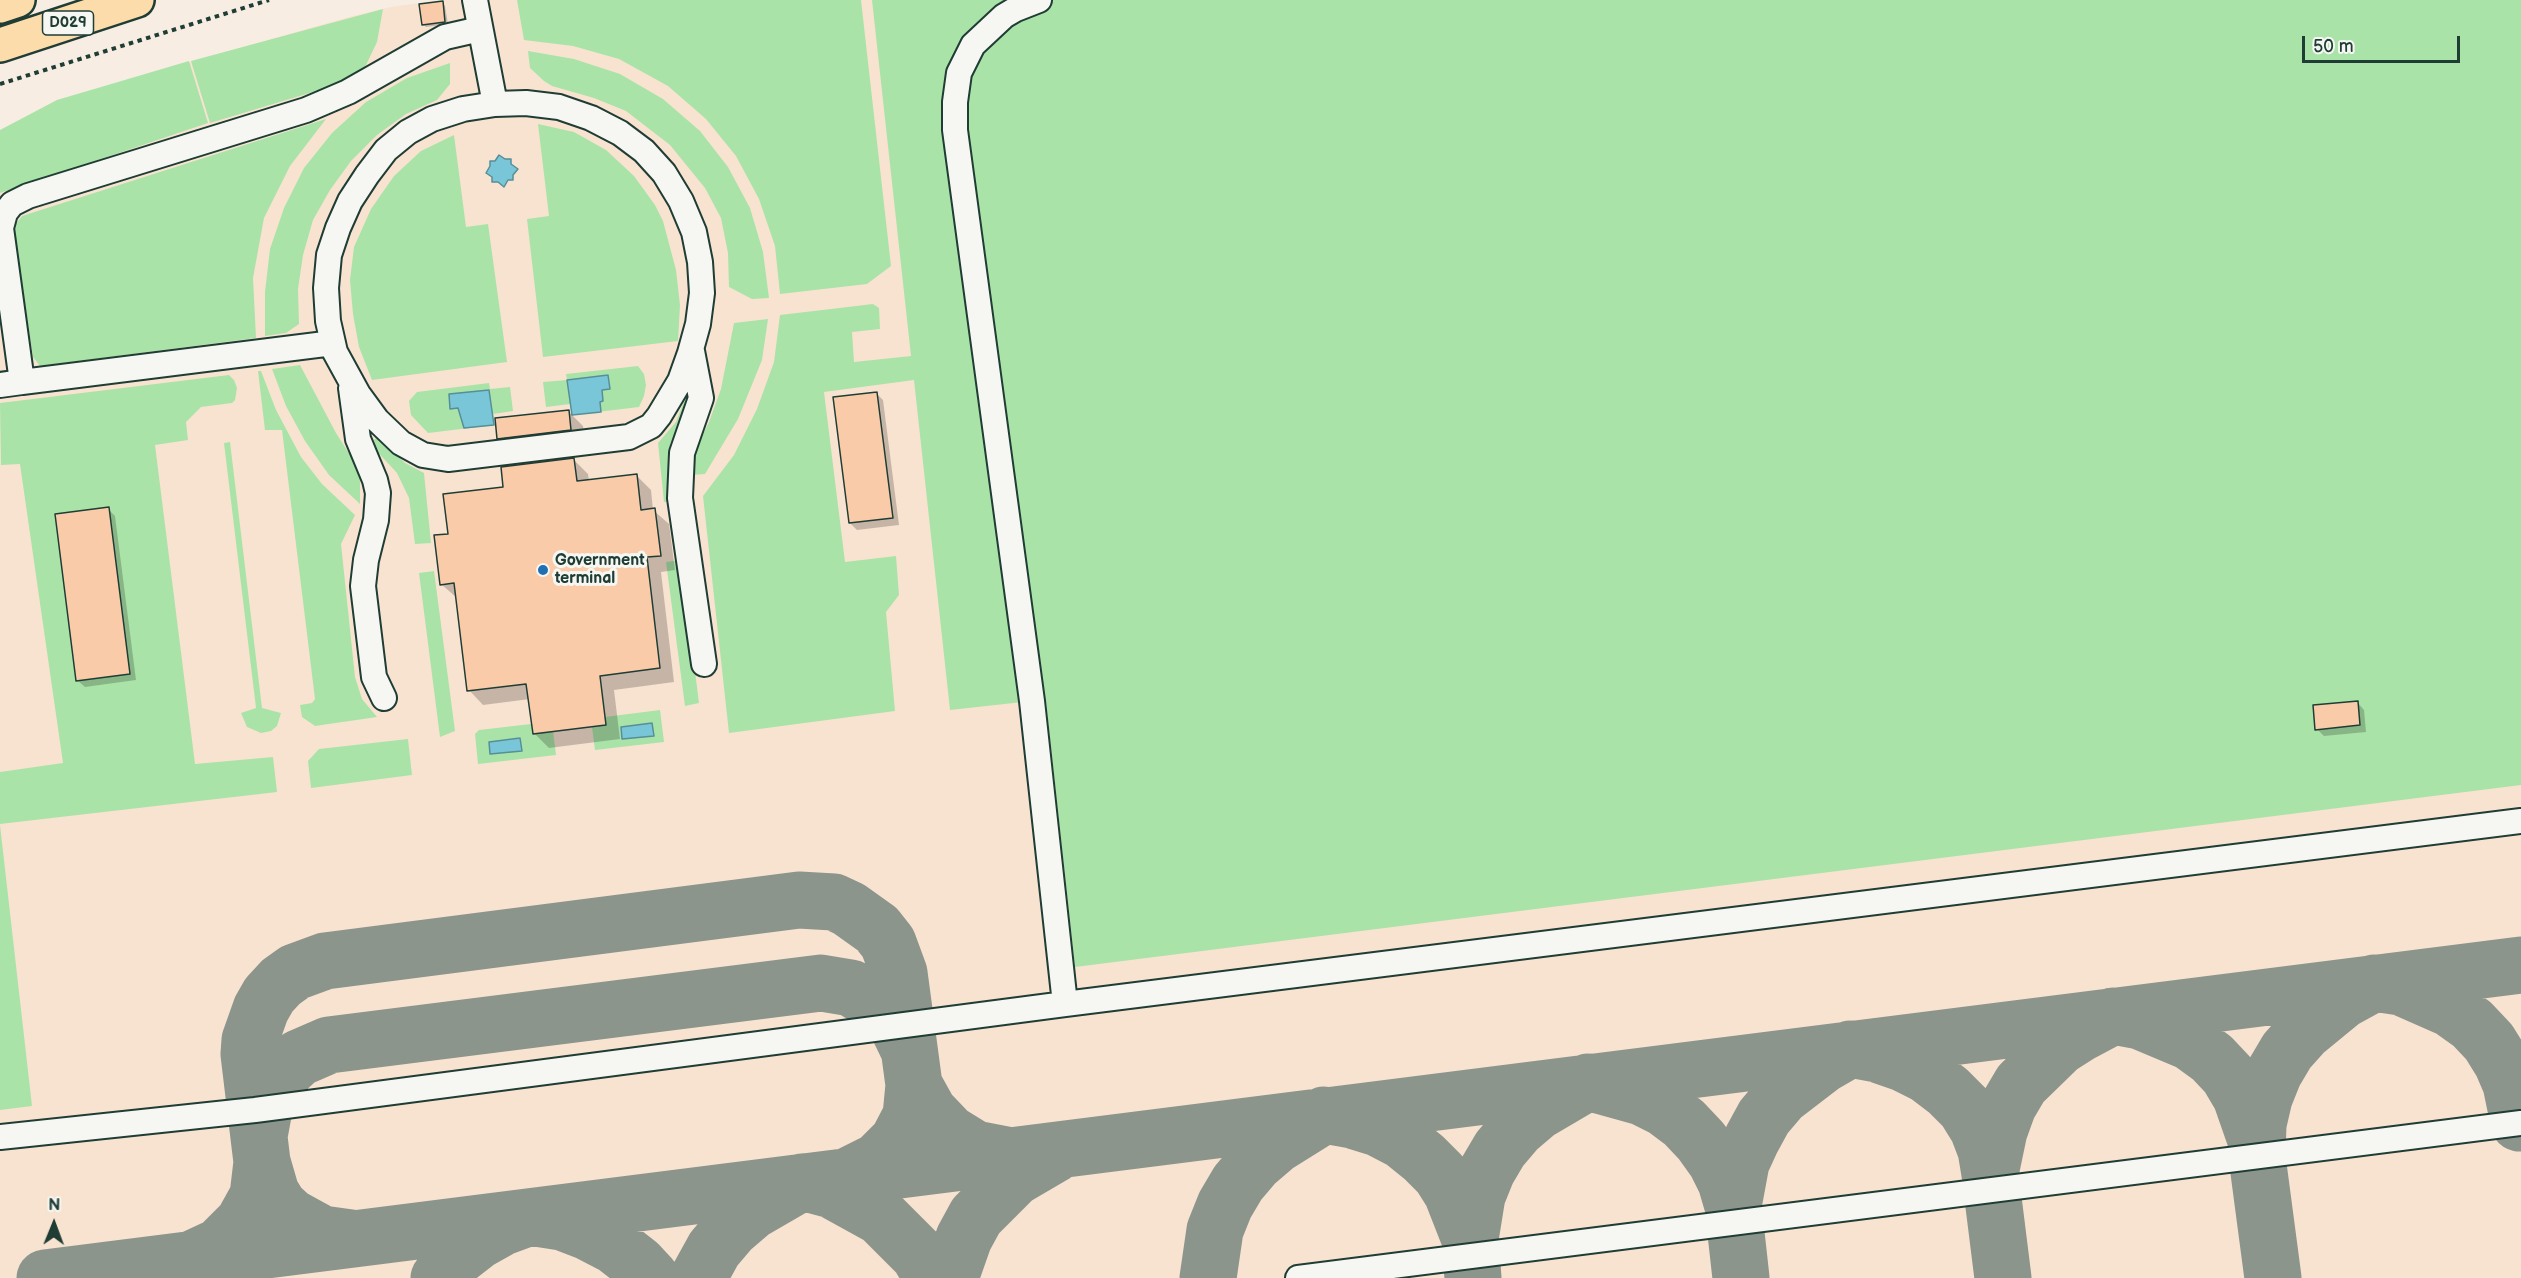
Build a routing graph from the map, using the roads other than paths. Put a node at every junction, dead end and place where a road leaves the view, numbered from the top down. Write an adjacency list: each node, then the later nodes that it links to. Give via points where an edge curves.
1 (18, 0): 5 (highway)
2 (137, 0): 7 (highway, D029)
3 (475, 0): 6 (lane)
4 (1039, 0): 16 (lane, via 1004,16 973,45 959,73 956,130 1032,701)
5 (0, 6)
6 (480, 29): 8 (lane); 12 (lane, via 445,37 348,92 306,110 12,204 1,228)
7 (0, 45)
8 (495, 104): 9 (lane, via 432,118 386,150 367,175 350,201 329,255 326,288); 10 (lane, via 559,107 591,118 644,151 664,173 694,232 700,262 702,293)
9 (333, 344): 11 (lane); 12 (lane)
10 (691, 349): 11 (lane, via 680,381 666,405 641,432 629,437 448,459 423,455 401,443 372,414); 13 (lane, via 701,398 682,453 680,498)
11 (350, 380): 14 (lane, via 358,439 378,493 363,592 374,677)
12 (11, 383)
13 (704, 664)
14 (384, 698)
15 (2521, 821): 16 (lane)
16 (1065, 1004): 18 (lane, via 255,1110)
17 (2521, 1123): 19 (lane)
18 (0, 1137)
19 (1298, 1278)

